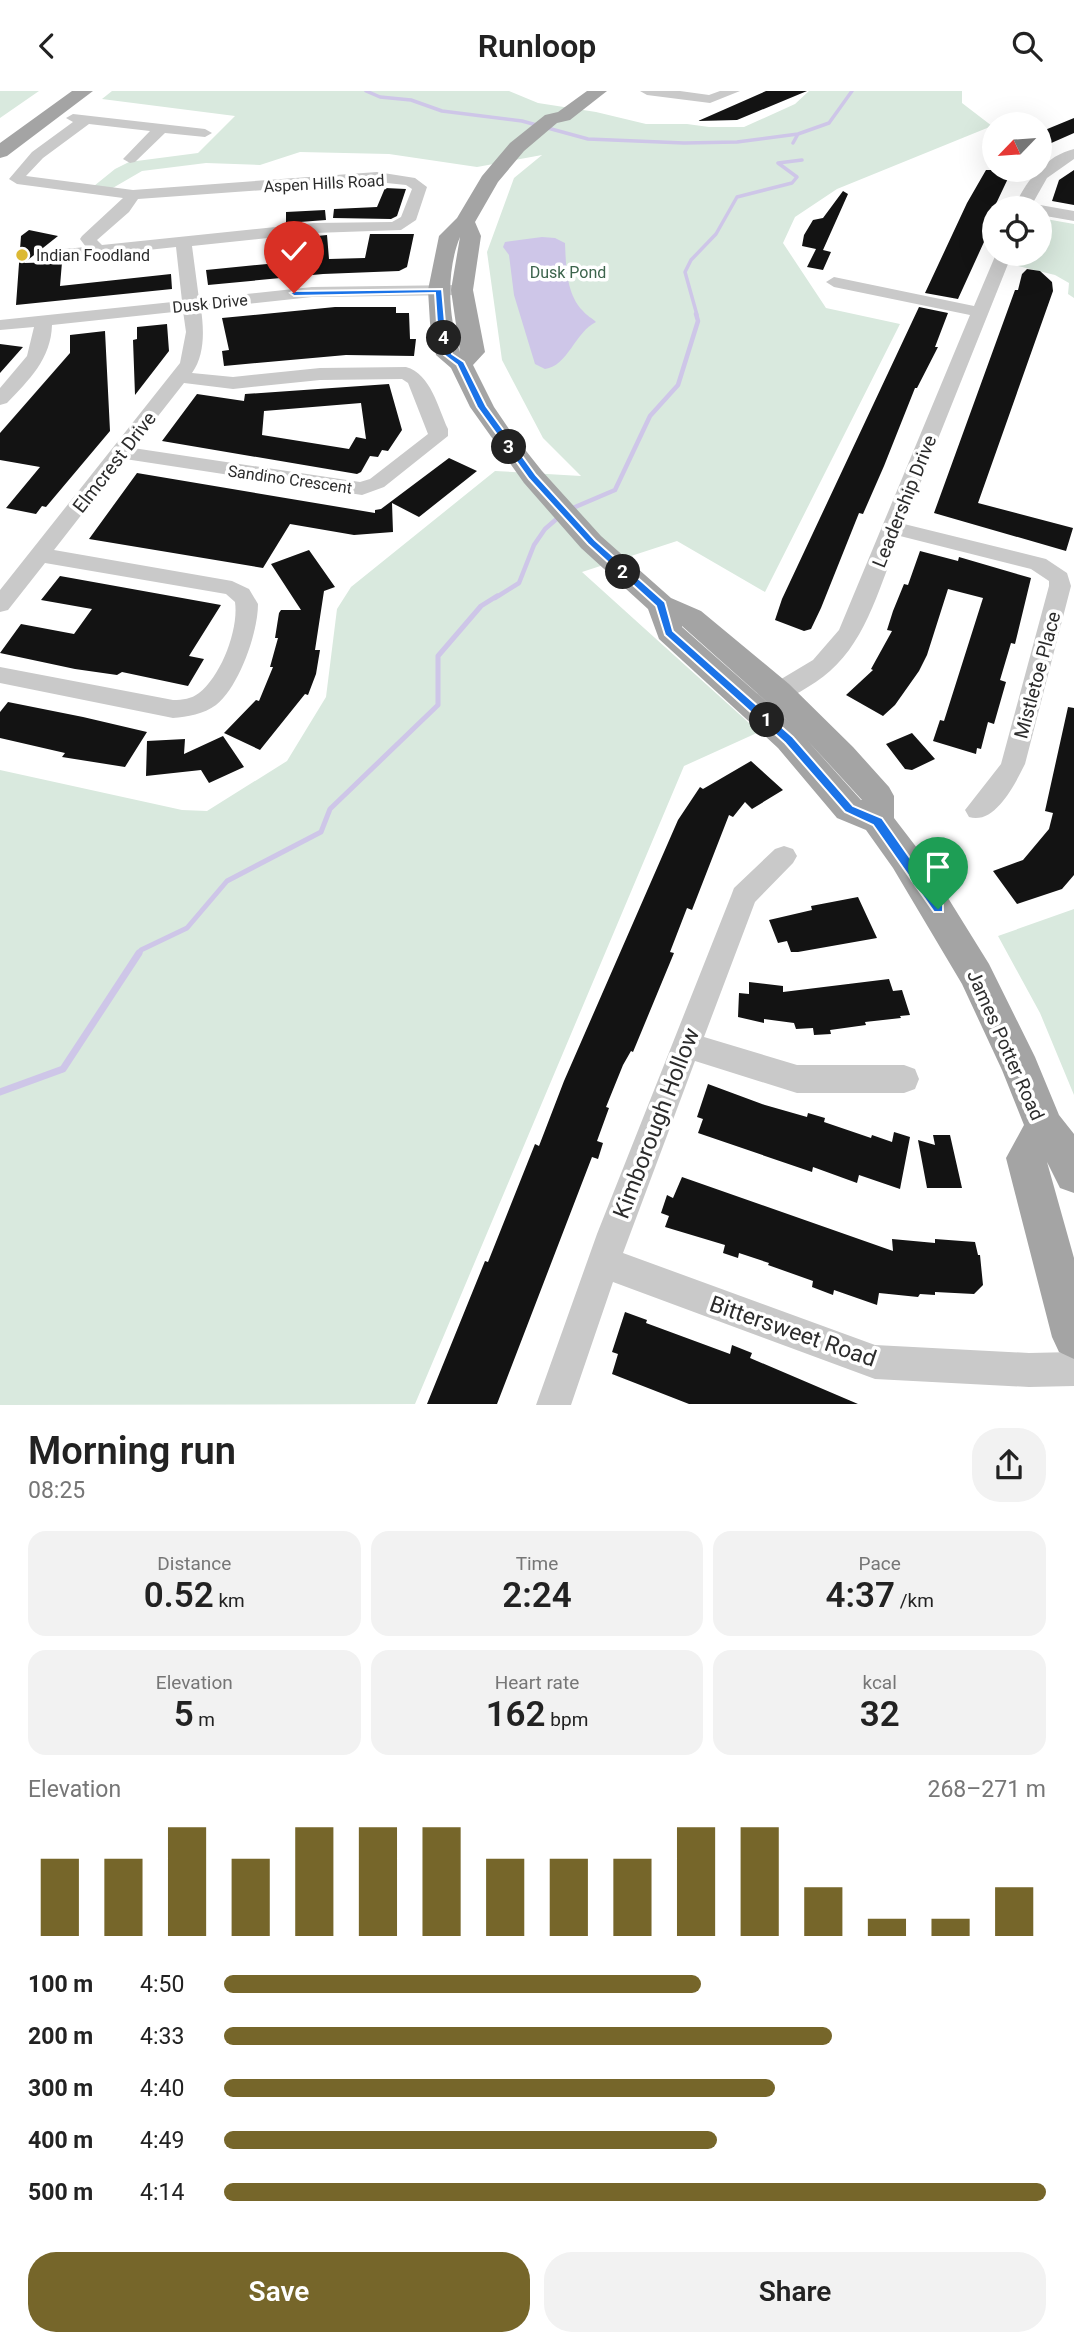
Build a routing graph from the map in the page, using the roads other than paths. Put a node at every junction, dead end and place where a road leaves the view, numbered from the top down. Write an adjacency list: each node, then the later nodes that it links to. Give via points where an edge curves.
1 (64, 91): 12 (main road)
2 (84, 91): 7 (main road)
3 (579, 91): 9 (main road, James Potter Road)
4 (598, 91): 9 (main road, James Potter Road)
5 (647, 91): 6 (street, via 710,99)
6 (733, 91)
7 (51, 116): 8 (street); 13 (main road)
8 (86, 120): 10 (street); 16 (street, via 58,139 18,179)
9 (544, 125): 20 (main road, James Potter Road, via 511,153 478,196)
10 (162, 128): 11 (street); 15 (street)
11 (205, 132)
12 (0, 135)
13 (0, 152)
14 (1074, 153): 17 (street, via 1040,175)
15 (130, 159)
16 (133, 195): 21 (street, Aspen Hills Road, via 377,177 410,181 419,187 408,220 395,226 314,228); 22 (street, via 88,239)
17 (1029, 196)
18 (1052, 212): 19 (street)
19 (1074, 216)
20 (465, 222): 26 (main road, James Potter Road, via 449,236); 27 (main road, via 471,236)
21 (183, 242): 22 (street); 28 (street, Elmcrest Drive)
22 (98, 251): 23 (street)
23 (53, 255)
24 (999, 266): 29 (street, Leadership Drive)
25 (834, 282): 29 (street)
26 (439, 290): 27 (street, Dusk Drive); 28 (street, Dusk Drive, via 323,291); 32 (main road, James Potter Road, via 448,355)
27 (462, 290): 32 (main road, via 473,352)
28 (190, 305): 30 (street, Dusk Drive); 33 (street, Elmcrest Drive, via 195,342)
29 (980, 312): 36 (street, Leadership Drive)
30 (43, 322): 31 (street, Dusk Drive); 34 (street, via 39,356)
31 (0, 325)
32 (461, 364): 40 (main road, James Potter Road, via 482,407 533,477 611,561 661,604 691,618)
33 (181, 377): 35 (street, Elmcrest Drive); 35 (street, Sandino Crescent, via 233,383 320,374 406,373 416,380 439,436 377,483 362,489)
34 (0, 400)
35 (121, 452): 37 (street, Elmcrest Drive)
36 (893, 528): 40 (street, Leadership Drive, via 838,653 821,669); 41 (street, Mistletoe Place, via 1038,564 1059,578 1013,764)
37 (41, 555): 38 (street, Elmcrest Drive); 39 (street, via 232,588 247,605 235,659 211,697 188,708 173,709)
38 (0, 605)
39 (0, 675)
40 (766, 699): 45 (main road, James Potter Road, via 789,740 849,809 878,821 932,899 976,975)
41 (978, 810)
42 (784, 856): 43 (street, Kimborough Hollow, via 744,896)
43 (687, 1045): 44 (street, via 797,1079); 47 (street, Kimborough Hollow)
44 (904, 1079)
45 (1044, 1127): 46 (main road, James Potter Road, via 1070,1160); 48 (main road, James Potter Road, via 1026,1158)
46 (1074, 1174)
47 (603, 1262): 49 (street, Bittersweet Road, via 875,1362); 50 (street, Kimborough Hollow)
48 (1074, 1337)
49 (1074, 1369)
50 (553, 1405)

